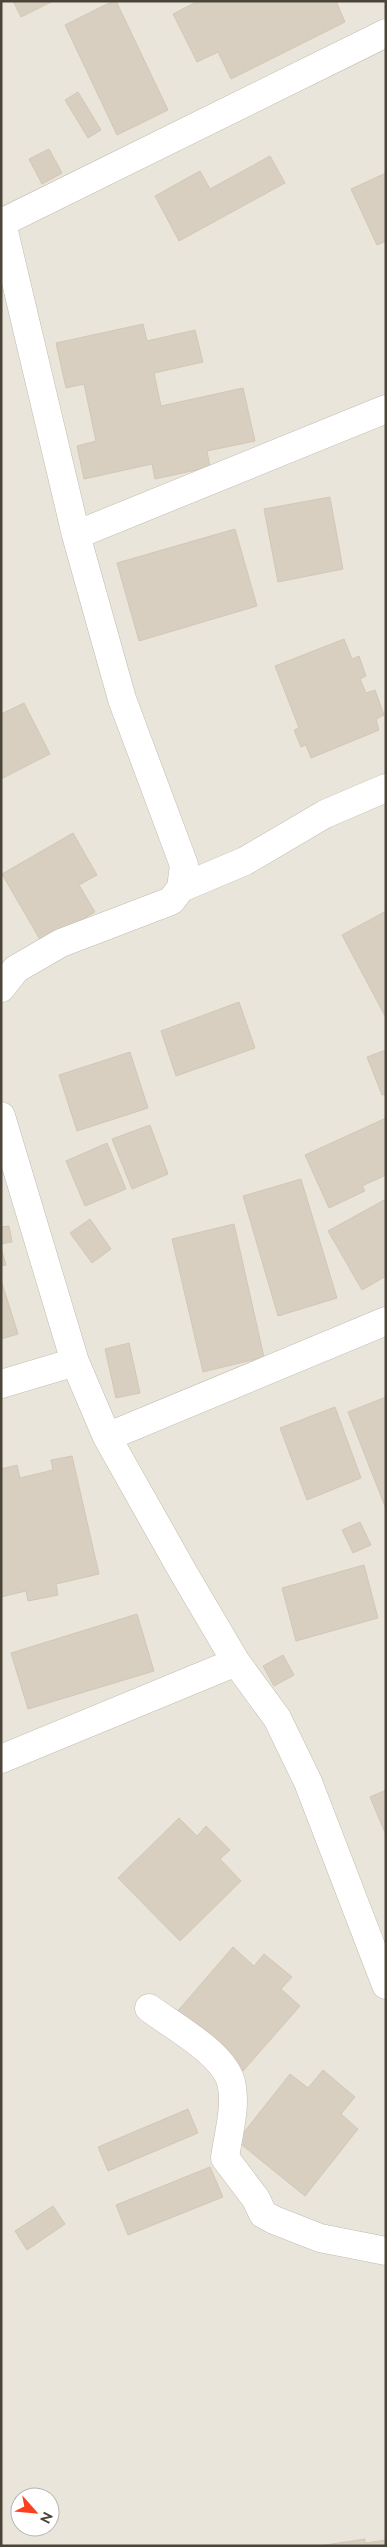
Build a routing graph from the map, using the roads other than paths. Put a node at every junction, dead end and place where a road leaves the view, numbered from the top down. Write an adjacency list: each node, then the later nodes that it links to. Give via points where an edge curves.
1 (386, 33): 2 (street)
2 (2, 223): 4 (street)
3 (386, 409): 4 (street)
4 (76, 535): 6 (street, via 122,699 184,865)
5 (386, 788): 6 (street, via 325,814 245,861)
6 (181, 888): 7 (street, via 171,901 61,943 16,969)
7 (1, 988)
8 (1, 1116): 10 (street)
9 (386, 1321): 12 (street)
10 (75, 1362): 11 (street); 12 (street)
11 (1, 1384)
12 (107, 1437): 13 (street)
13 (236, 1662): 14 (street); 15 (street, via 277,1718 308,1782)
14 (1, 1759)
15 (386, 1985)
16 (149, 2008): 17 (street, via 223,2064 231,2082 232,2103 225,2158 256,2199 263,2214 320,2238)
17 (386, 2250)

